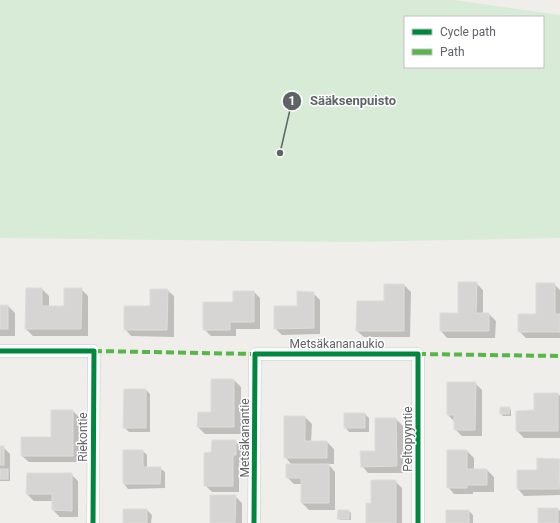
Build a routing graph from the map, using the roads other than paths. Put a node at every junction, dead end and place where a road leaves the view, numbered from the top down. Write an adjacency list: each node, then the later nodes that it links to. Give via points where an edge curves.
1 (0, 351): 4 (street, Riekontie, via 94,351)
2 (255, 354): 3 (street, Metsäkananaukio); 5 (street, Metsäkanantie)
3 (418, 354): 6 (street, Peltopyyntie)
4 (93, 523)
5 (254, 523)
6 (418, 523)

